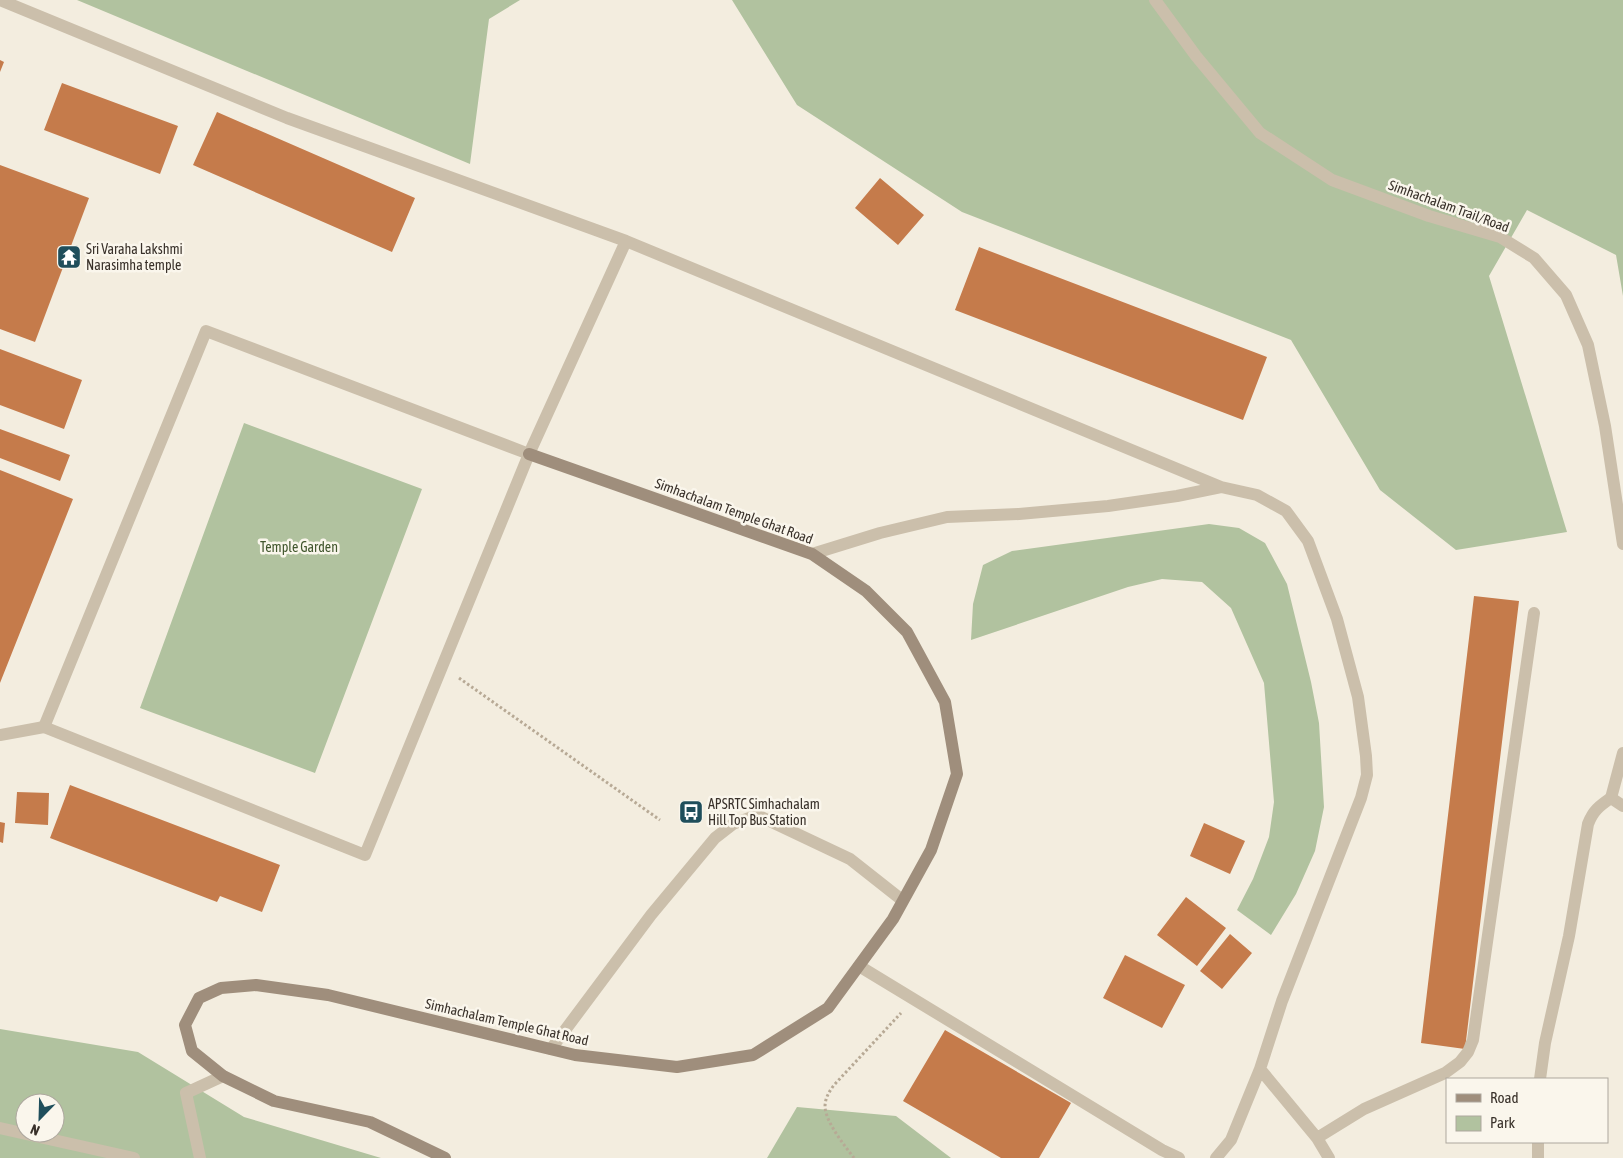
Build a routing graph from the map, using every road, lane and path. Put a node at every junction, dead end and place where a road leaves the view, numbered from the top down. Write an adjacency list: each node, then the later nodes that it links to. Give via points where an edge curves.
1 (0, 0): 3 (street, via 287,118)
2 (1155, 0): 6 (street, Simhachalam Trail/Road, via 1196,56 1260,133 1332,180 1500,238 1534,258 1566,295 1588,345 1605,426)
3 (626, 241): 4 (street); 5 (street)
4 (528, 454): 7 (street, Simhachalam Temple Ghat Road); 9 (street); 10 (street, via 206,331)
5 (1221, 486): 7 (street, via 1108,506 947,517); 20 (street, via 1257,495 1286,511 1308,541 1337,619 1358,697 1366,756 1367,775 1361,798 1282,1001)
6 (1623, 544)
7 (812, 554): 16 (street, Simhachalam Temple Ghat Road, via 866,591 907,632 945,702 956,774 930,850)
8 (1534, 613): 24 (street, via 1473,1040 1460,1062 1445,1073 1364,1108)
9 (442, 666): 10 (street, via 365,855); 15 (path)
10 (44, 727): 11 (street)
11 (0, 735)
12 (1623, 753): 13 (street)
13 (1611, 798): 14 (street); 22 (street, via 1597,807 1588,824)
14 (1623, 806)
15 (660, 820)
16 (902, 900): 17 (street, Simhachalam Temple Ghat Road, via 893,919); 19 (street, via 850,859 757,814 733,824 715,838 651,915)
17 (859, 966): 18 (street); 19 (street, Simhachalam Temple Ghat Road, via 828,1008 753,1055 677,1067 575,1055)
18 (914, 1000): 30 (path, via 827,1096 825,1109 831,1124); 31 (street)
19 (551, 1049): 21 (street, Simhachalam Temple Ghat Road, via 328,995 256,985 221,988 199,998 185,1025 192,1051)
20 (1260, 1069): 24 (street); 32 (street, via 1231,1140)
21 (223, 1076): 28 (street, via 186,1093); 29 (street, Simhachalam Temple Ghat Road, via 274,1101 370,1122)
22 (1540, 1078)
23 (0, 1128): 27 (street)
24 (1317, 1138): 26 (street)
25 (1538, 1143): 34 (street)
26 (1328, 1156): 33 (street)
27 (134, 1158)
28 (200, 1158)
29 (445, 1158)
30 (854, 1158)
31 (1179, 1158)
32 (1216, 1158)
33 (1340, 1158)
34 (1538, 1158)

